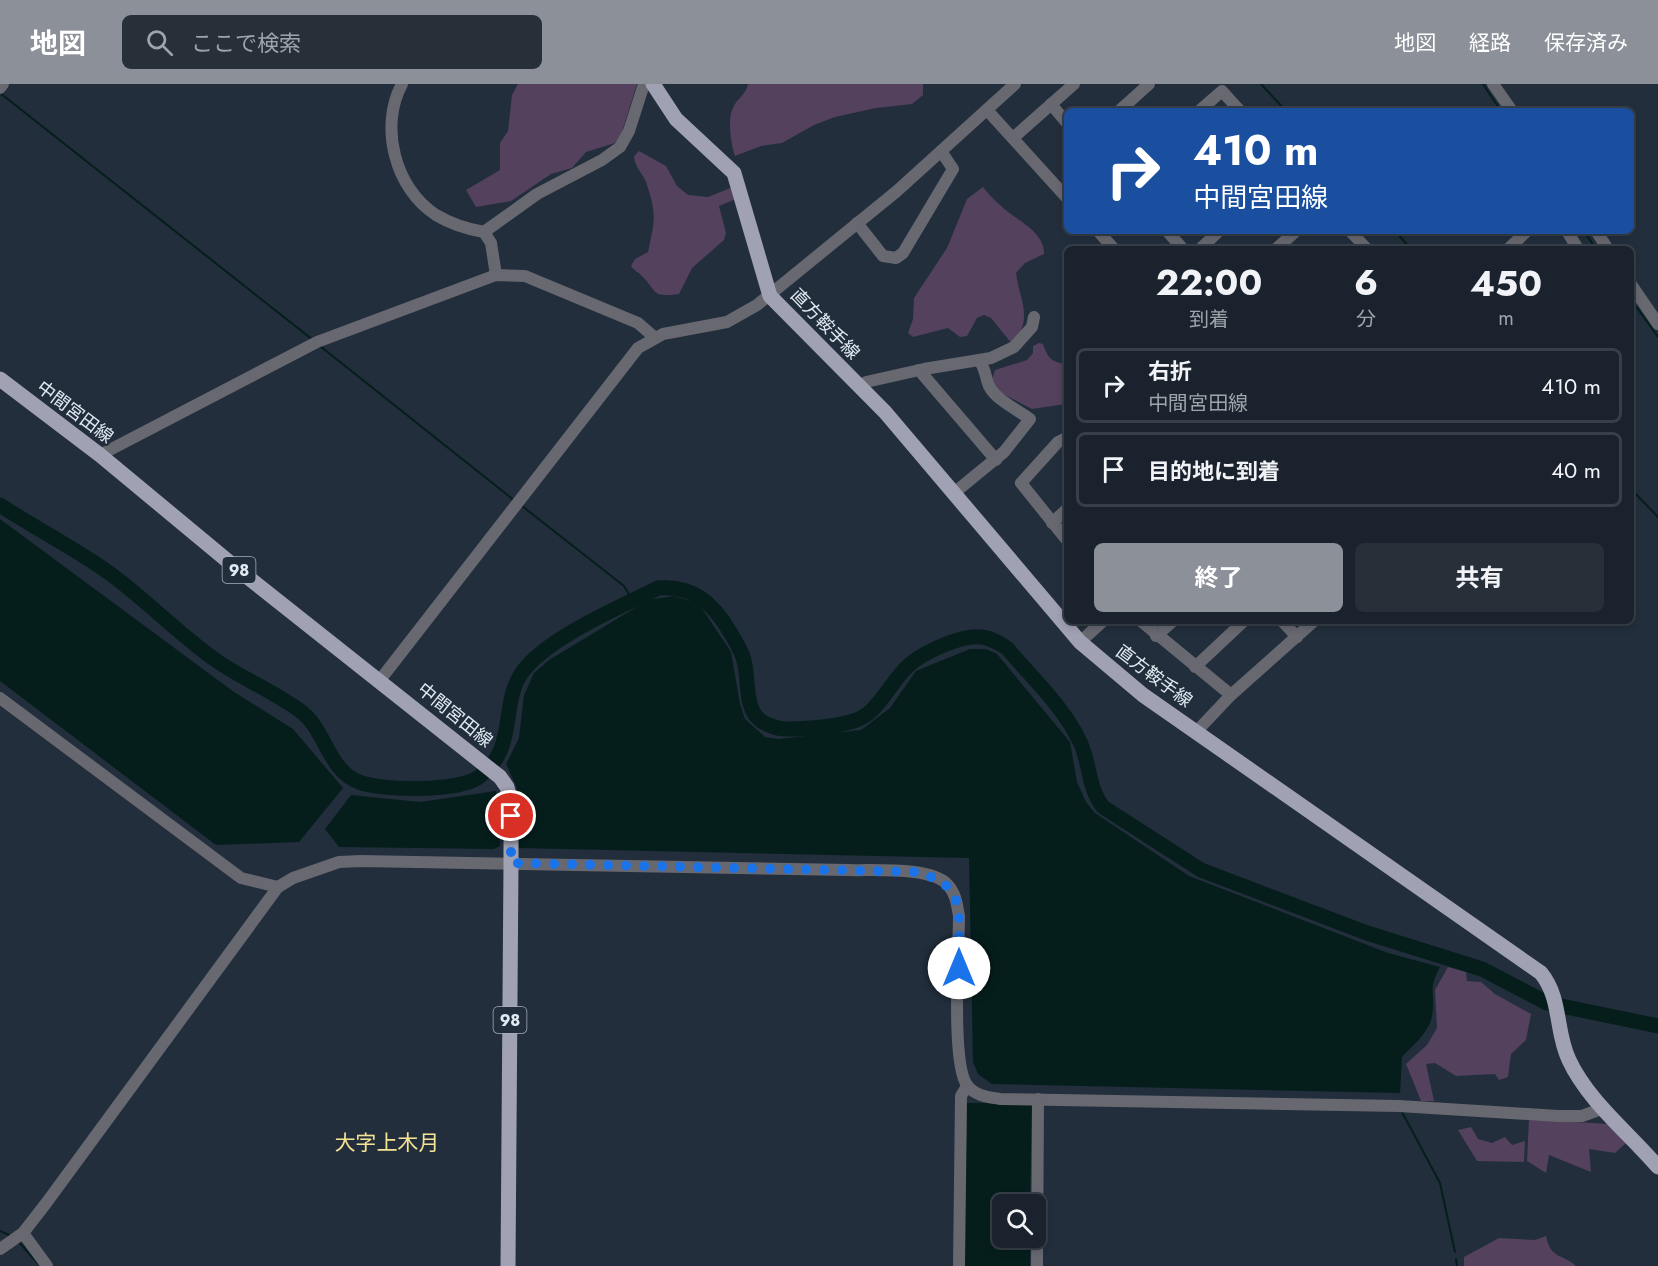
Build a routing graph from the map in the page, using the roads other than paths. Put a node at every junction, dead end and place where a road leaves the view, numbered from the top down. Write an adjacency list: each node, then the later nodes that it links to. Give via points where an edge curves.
1 (3, 84): 9 (street)
2 (402, 84): 21 (street, via 392,108 390,135 400,170 416,197 434,214)
3 (644, 84): 21 (street, via 620,147 537,194)
4 (654, 84): 34 (main road, 直方鞍手線, via 676,119 734,173)
5 (1015, 84): 15 (street)
6 (1074, 84): 10 (street)
7 (1149, 84): 11 (street)
8 (1493, 84): 14 (street)
9 (0, 88)
10 (1051, 105): 16 (street); 17 (street)
11 (1122, 108)
12 (1202, 108): 13 (street, via 1222,91)
13 (1237, 108)
14 (1510, 108)
15 (987, 110): 17 (street); 18 (street)
16 (1064, 120)
17 (1013, 138): 19 (street)
18 (941, 151): 20 (street); 20 (street, via 953,169 903,252 896,258 883,256)
19 (1064, 195)
20 (857, 223): 34 (street)
21 (484, 232): 32 (street, via 491,243)
22 (1101, 234): 27 (street)
23 (1170, 234): 28 (street)
24 (1216, 234): 29 (street)
25 (1293, 234): 30 (street)
26 (1524, 234): 31 (street)
27 (1111, 246)
28 (1181, 246)
29 (1203, 246)
30 (1279, 246)
31 (1511, 246)
32 (496, 275): 37 (street, via 525,276 630,319); 43 (street, via 314,343)
33 (1634, 289): 36 (street)
34 (770, 296): 37 (street, via 727,322); 41 (main road, 直方鞍手線)
35 (1034, 317): 38 (street, via 1032,327 1014,347)
36 (1658, 324)
37 (654, 337): 61 (street, via 638,348)
38 (979, 360): 39 (street); 44 (street, via 994,393 1030,419)
39 (919, 370): 41 (street, via 866,382); 44 (street)
40 (0, 379): 43 (main road, 中間宮田線 / 98)
41 (861, 389): 45 (main road, 直方鞍手線)
42 (1064, 439): 47 (street, via 1021,483)
43 (100, 455): 61 (main road, 中間宮田線 / 98)
44 (996, 460): 45 (street)
45 (954, 492): 49 (main road, 直方鞍手線)
46 (1064, 512): 47 (street)
47 (1052, 523): 48 (street)
48 (1064, 537)
49 (1064, 623)
50 (1065, 624): 59 (main road, 直方鞍手線)
51 (1100, 624): 59 (street)
52 (1144, 624): 57 (street)
53 (1170, 624): 57 (street)
54 (1241, 624): 60 (street)
55 (1285, 624): 58 (street)
56 (1311, 624): 58 (street)
57 (1156, 636): 60 (street)
58 (1297, 637): 62 (street)
59 (1080, 642): 64 (main road, 直方鞍手線, via 1143,695)
60 (1195, 667): 62 (street)
61 (380, 680): 65 (main road, 中間宮田線 / 98, via 500,777 511,803)
62 (1231, 695): 64 (street)
63 (0, 698): 66 (street, via 241,878)
64 (1196, 732): 69 (main road, 直方鞍手線, via 1541,973 1556,997 1568,1059)
65 (511, 863): 66 (street, via 339,862); 67 (street, via 917,872 934,877 948,885 959,916 959,1059); 74 (main road, 中間宮田線 / 98)
66 (278, 887): 71 (street)
67 (967, 1086): 68 (street, via 981,1096); 75 (street, via 961,1096)
68 (1038, 1099): 69 (street, via 1399,1106 1558,1116 1582,1116); 76 (street)
69 (1604, 1108): 70 (main road, 直方鞍手線)
70 (1658, 1167)
71 (23, 1233): 72 (street); 73 (street)
72 (0, 1249)
73 (47, 1266)
74 (508, 1266)
75 (959, 1266)
76 (1037, 1266)

